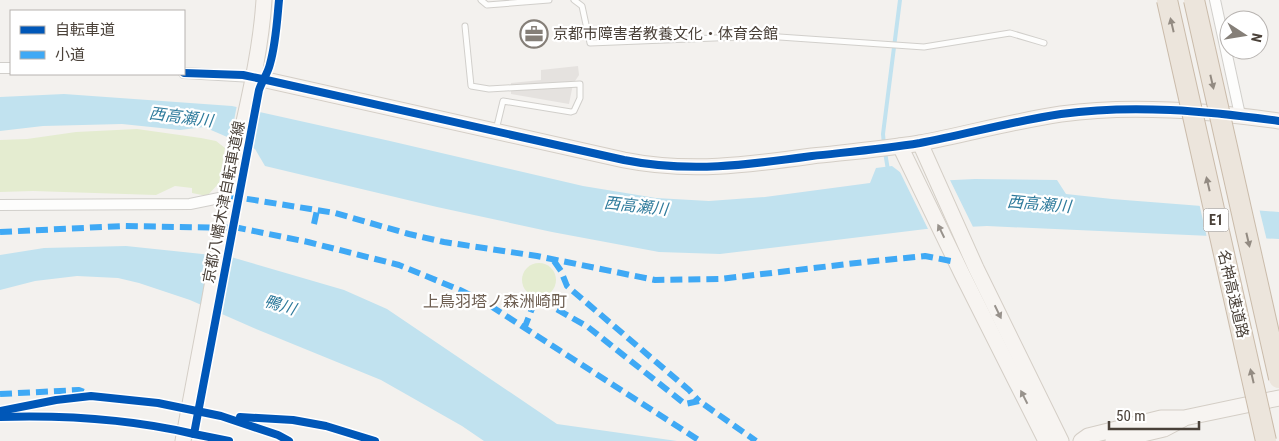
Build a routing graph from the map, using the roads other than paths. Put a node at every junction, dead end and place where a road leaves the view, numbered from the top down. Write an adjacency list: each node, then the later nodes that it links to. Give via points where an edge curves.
1 (264, 0): 11 (street)
2 (481, 0): 3 (lane, via 487,5)
3 (549, 0)
4 (574, 0): 9 (lane, via 582,6 590,43 765,36 924,47 1010,33)
5 (1167, 0): 29 (highway, 名神高速道路 / E1, one-way to 5, bridge)
6 (1194, 0): 21 (highway, 名神高速道路 / E1, one-way to 21, bridge)
7 (1215, 0): 12 (street)
8 (465, 26): 14 (lane, via 471,86 489,89 580,84 580,98 574,111 570,112 503,101)
9 (1044, 43)
10 (185, 73): 11 (street)
11 (252, 82): 14 (street); 17 (street)
12 (1240, 115): 13 (street); 15 (street, via 1110,109 1060,114)
13 (1279, 121)
14 (496, 130): 16 (street, via 638,162 687,168 767,163)
15 (920, 143): 16 (street); 19 (street)
16 (900, 146): 20 (street, one-way to 16)
17 (230, 192): 18 (street, via 190,204); 24 (street)
18 (0, 205)
19 (976, 268): 20 (street); 26 (street, one-way to 26)
20 (962, 274): 25 (street, one-way to 20)
21 (1279, 378)
22 (1279, 398): 23 (street)
23 (1184, 418): 27 (street, via 1161,418 1088,436); 28 (street, via 1164,429)
24 (185, 434)
25 (1046, 441)
26 (1061, 441)
27 (1081, 441)
28 (1113, 441)
29 (1266, 441)

